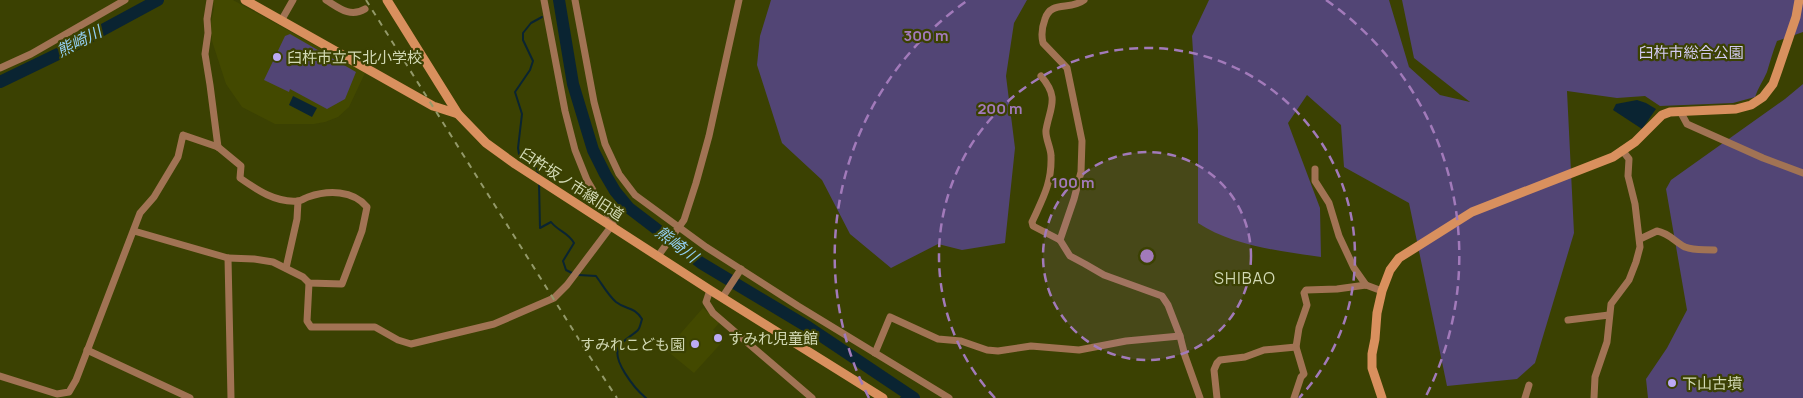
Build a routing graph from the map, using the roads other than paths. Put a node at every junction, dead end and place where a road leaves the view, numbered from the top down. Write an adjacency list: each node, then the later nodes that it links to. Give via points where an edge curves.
1 (125, 0): 14 (street, via 31,54)
2 (210, 0): 18 (street, via 205,54)
3 (246, 0): 13 (street, 臼杵坂ノ市線旧道)
4 (293, 0): 13 (street)
5 (326, 0): 12 (street, via 350,14)
6 (387, 0): 17 (street)
7 (544, 0): 23 (street, via 565,111 576,150 587,180 613,221)
8 (575, 0): 24 (street, via 594,102 609,155 635,195)
9 (738, 0): 24 (street, via 709,136 684,220)
10 (1084, 0): 27 (street, via 1052,8 1042,27 1044,43 1067,68 1082,141 1081,172)
11 (1799, 0): 16 (street, via 1773,84 1763,97 1736,109)
12 (365, 8)
13 (281, 21): 17 (street, 臼杵坂ノ市線旧道, via 433,106)
14 (0, 68)
15 (1041, 76): 27 (street, via 1047,83 1053,107 1046,132 1051,172 1049,186 1032,222 1033,226)
16 (1680, 111): 19 (street, via 1662,115 1635,142); 21 (street, via 1687,124)
17 (458, 114): 23 (street, 臼杵坂ノ市線旧道, via 486,143)
18 (218, 147): 22 (street, via 241,166 240,178 252,187 273,198); 25 (street, via 183,135 178,157 154,197 140,213)
19 (1622, 150): 26 (street, via 1629,159 1628,176); 36 (street, via 1613,157 1465,216 1399,258)
20 (1315, 169): 34 (street, via 1315,181 1330,203 1339,236)
21 (1803, 173)
22 (298, 201): 31 (street); 33 (street, via 310,196 347,193 367,207 344,282)
23 (612, 226): 29 (street, 臼杵坂ノ市線旧道); 33 (street, via 554,298 494,324 411,344 375,328 311,327 307,321)
24 (679, 226): 29 (street); 32 (street)
25 (134, 231): 30 (street); 42 (street)
26 (1640, 239): 28 (street, via 1657,231 1691,249); 38 (street, via 1629,280 1611,304)
27 (1060, 240): 40 (street, via 1070,256 1104,275 1162,296)
28 (1714, 250)
29 (660, 254): 35 (street, 臼杵坂ノ市線旧道)
30 (228, 258): 31 (street, via 268,261); 47 (street)
31 (286, 268): 33 (street)
32 (741, 270): 37 (street); 43 (street)
33 (309, 283)
34 (1366, 285): 36 (street); 41 (street, via 1306,290 1307,305)
35 (710, 290): 37 (street, 臼杵坂ノ市線旧道); 48 (street, via 706,302 713,313)
36 (1382, 290): 54 (street, via 1372,354 1372,368)
37 (724, 295): 49 (street, 臼杵坂ノ市線旧道)
38 (1609, 314): 39 (street); 56 (street, via 1607,342 1595,377)
39 (1568, 320)
40 (1180, 336): 43 (street, via 1079,350 1030,346 998,351 961,341 938,339 890,317); 51 (street)
41 (1296, 347): 52 (street, via 1220,360 1214,370); 53 (street, via 1304,374)
42 (87, 350): 44 (street, via 69,392 57,394); 46 (street)
43 (875, 353): 50 (street)
44 (0, 376)
45 (1528, 384): 55 (street)
46 (190, 398)
47 (231, 398)
48 (812, 398)
49 (882, 398)
50 (949, 398)
51 (1200, 398)
52 (1217, 398)
53 (1294, 398)
54 (1382, 398)
55 (1526, 398)
56 (1594, 398)

